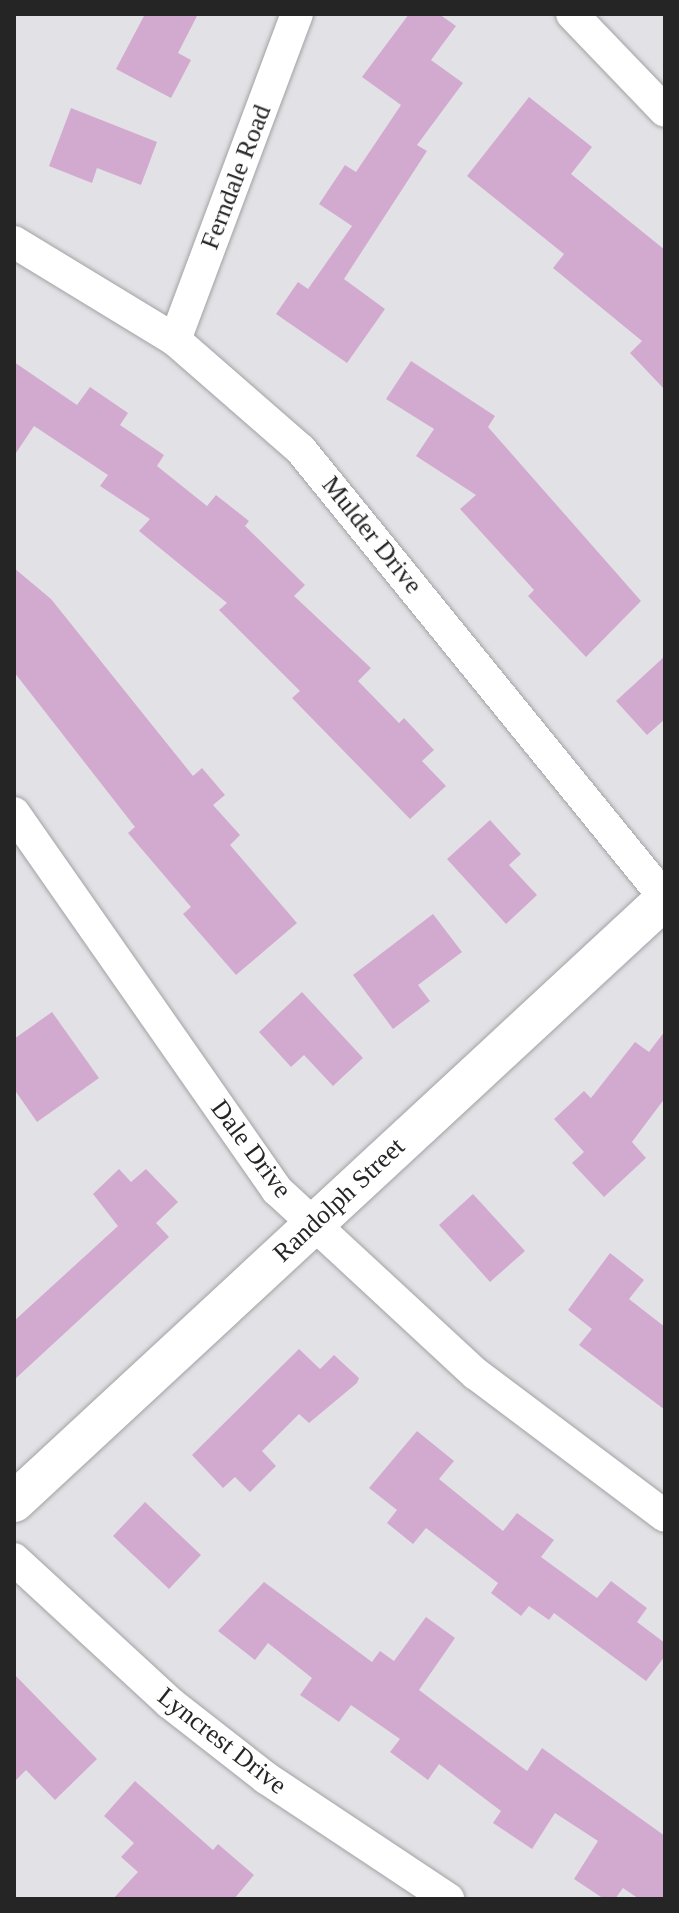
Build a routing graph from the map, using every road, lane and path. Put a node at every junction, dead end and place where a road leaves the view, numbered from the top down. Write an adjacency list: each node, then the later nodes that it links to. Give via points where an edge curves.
1 (297, 14): 5 (street, Ferndale Road)
2 (572, 14): 3 (street)
3 (665, 111)
4 (14, 242): 5 (street, Mulder Drive)
5 (175, 340): 7 (street, Mulder Drive, via 243,395 327,479)
6 (14, 813): 8 (street, Dale Drive, via 260,1168)
7 (665, 898): 8 (street, Randolph Street)
8 (313, 1223): 9 (street, Randolph Street); 10 (street, Dale Drive, via 476,1374)
9 (14, 1502)
10 (665, 1516)
11 (14, 1559): 12 (street, Lyncrest Drive, via 170,1703 266,1778)
12 (448, 1899)

